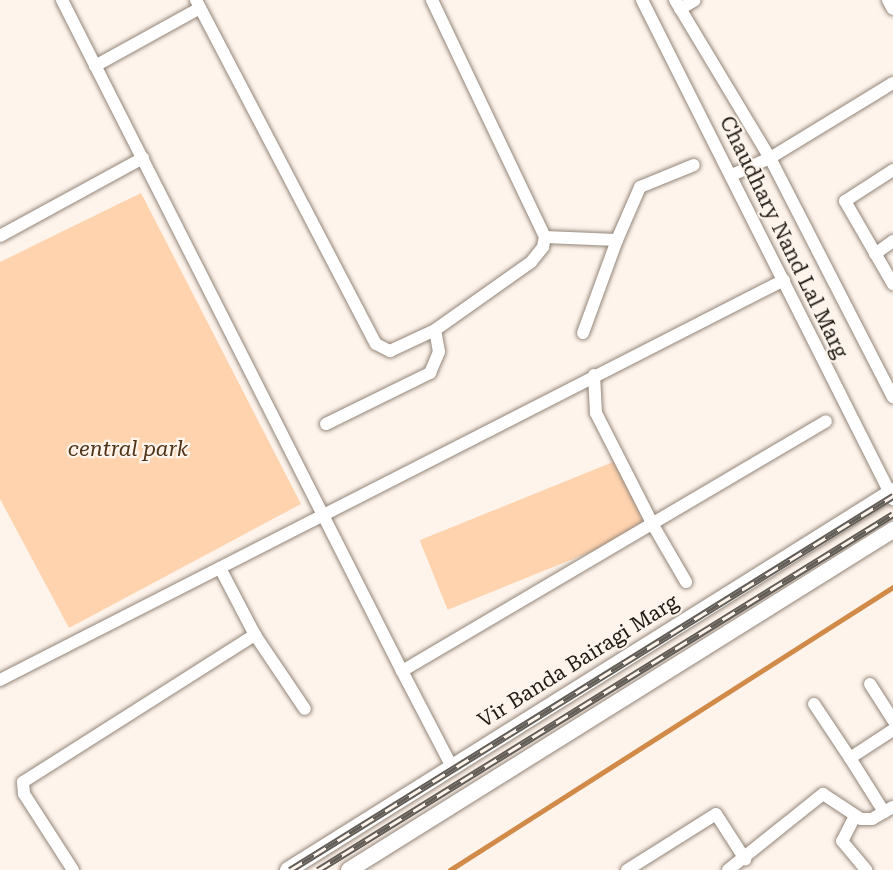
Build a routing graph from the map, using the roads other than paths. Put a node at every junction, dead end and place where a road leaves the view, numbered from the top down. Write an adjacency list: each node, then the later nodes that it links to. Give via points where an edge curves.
1 (62, 0): 9 (street)
2 (432, 0): 17 (street)
3 (642, 0): 15 (street, Chaudhary Nand Lal Marg)
4 (695, 0): 7 (street)
5 (888, 0): 8 (street)
6 (198, 4): 9 (street); 23 (street, via 376,344 390,351)
7 (677, 5): 12 (street, Chaudhary Nand Lal Marg)
8 (893, 9)
9 (95, 66): 11 (street)
10 (892, 85): 12 (street)
11 (143, 158): 16 (street); 30 (street)
12 (770, 158): 15 (street); 26 (street, Chaudhary Nand Lal Marg)
13 (694, 165): 18 (street, via 640,187)
14 (893, 170): 20 (street, via 845,201)
15 (732, 175): 21 (street, Chaudhary Nand Lal Marg)
16 (0, 236)
17 (545, 237): 18 (street); 23 (street, via 543,247 531,262)
18 (617, 240): 24 (street)
19 (893, 241): 20 (street)
20 (875, 254): 22 (street)
21 (784, 280): 25 (street); 29 (street, Chaudhary Nand Lal Marg)
22 (893, 283)
23 (435, 330): 28 (street, via 439,352 430,373)
24 (583, 333)
25 (594, 375): 30 (street); 31 (street, via 596,413)
26 (893, 397)
27 (826, 421): 31 (street)
28 (326, 424)
29 (892, 495): 44 (main road, Vir Banda Bairagi Marg)
30 (323, 515): 33 (street); 36 (street)
31 (652, 525): 34 (street); 36 (street)
32 (893, 530): 50 (main road)
33 (220, 568): 35 (street); 37 (street)
34 (686, 582)
35 (255, 635): 40 (street); 48 (street, via 23,782 24,794)
36 (402, 671): 44 (street)
37 (0, 680)
38 (870, 684): 41 (street)
39 (814, 704): 43 (street)
40 (305, 709)
41 (893, 720)
42 (893, 730): 43 (street)
43 (850, 758): 45 (street)
44 (452, 767): 49 (main road, Vir Banda Bairagi Marg)
45 (888, 810): 46 (street, via 866,820)
46 (855, 816): 47 (street, via 823,794); 53 (street, via 842,841)
47 (744, 859): 51 (street, via 716,814); 52 (street)
48 (73, 870)
49 (288, 870)
50 (349, 870)
51 (627, 870)
52 (728, 870)
53 (866, 870)

